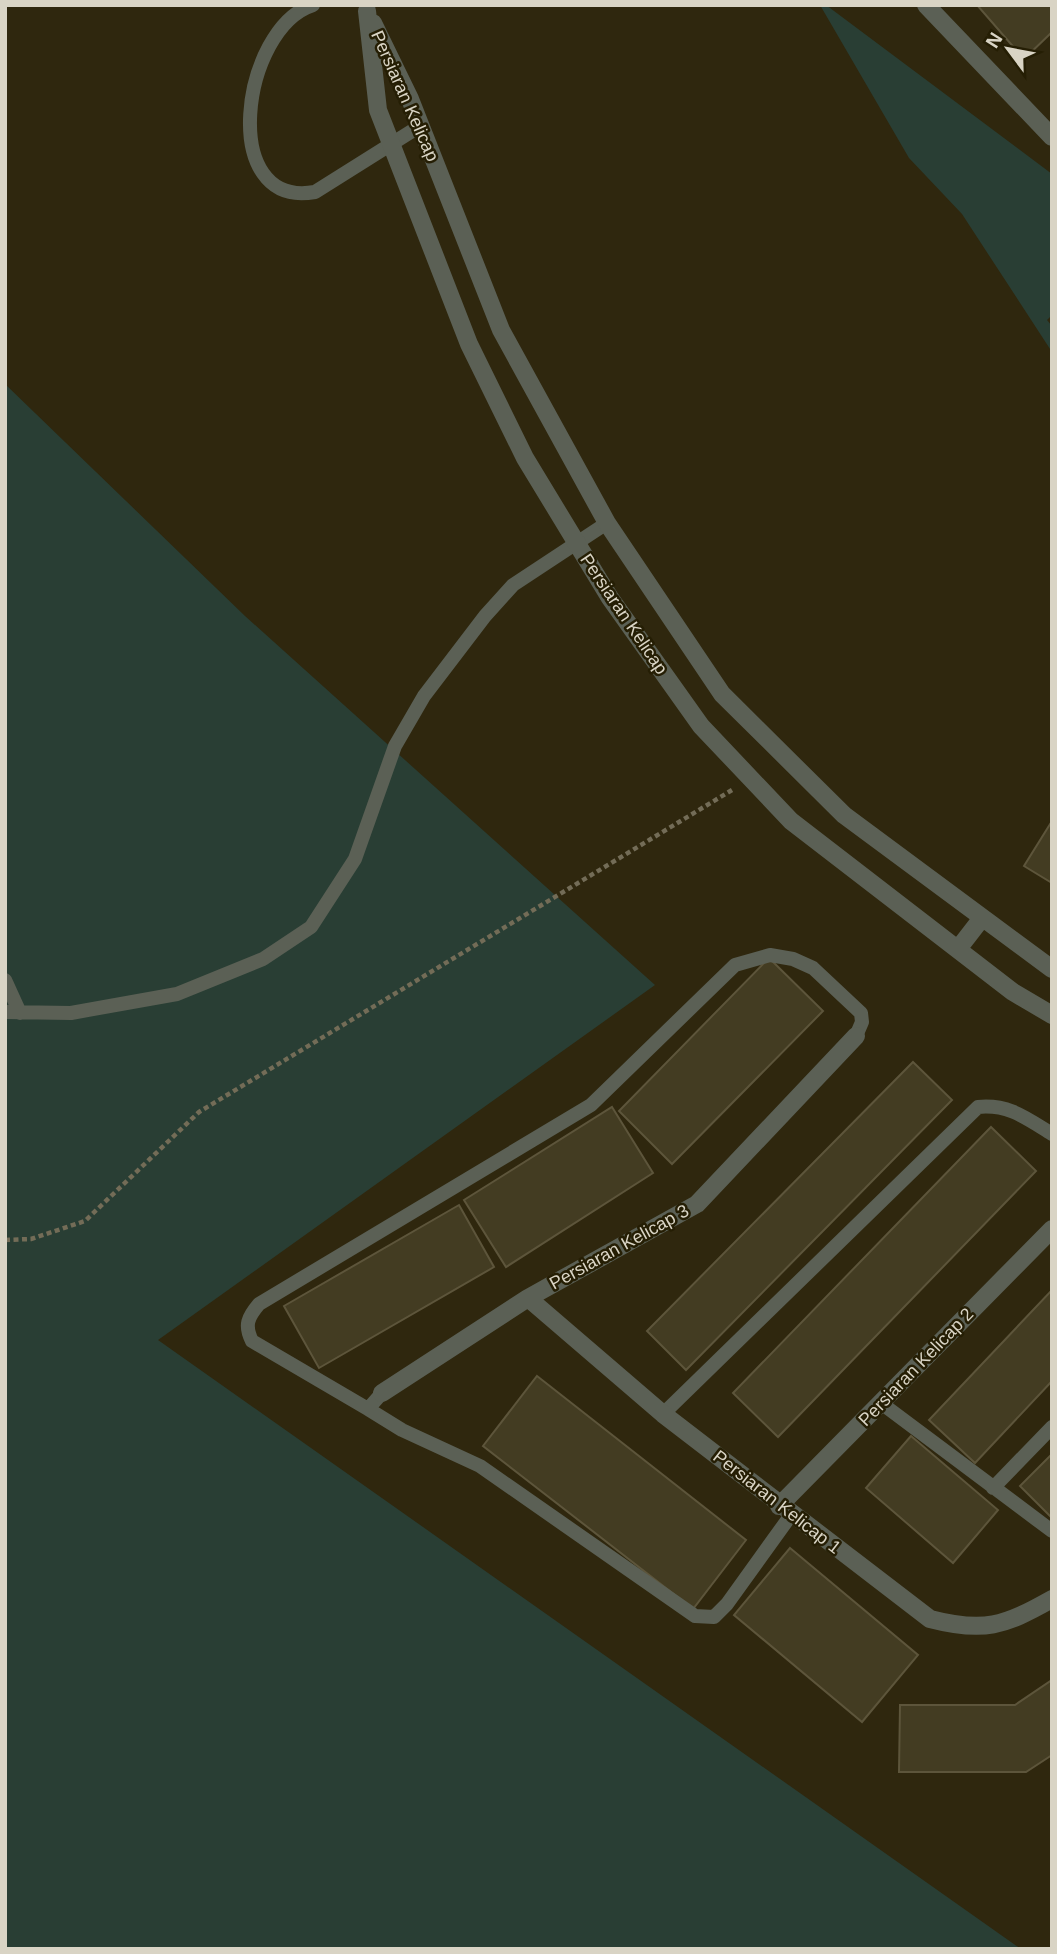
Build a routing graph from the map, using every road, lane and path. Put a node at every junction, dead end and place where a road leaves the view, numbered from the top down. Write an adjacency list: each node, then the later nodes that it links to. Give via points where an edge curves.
1 (313, 5): 6 (lane, via 281,26 260,70 250,103 248,132 258,166 275,185 296,195 314,192)
2 (926, 5): 5 (street)
3 (363, 8): 4 (street, Persiaran Kelicap); 6 (street, Persiaran Kelicap, via 378,110)
4 (421, 127): 6 (lane); 7 (street, Persiaran Kelicap, via 501,330)
5 (1052, 137)
6 (391, 145): 8 (street, Persiaran Kelicap, via 469,344 525,458)
7 (607, 523): 8 (lane); 10 (street, Persiaran Kelicap, via 722,694 844,815)
8 (577, 544): 9 (street, Persiaran Kelicap, via 701,726); 15 (lane, via 513,585 424,696 395,746 355,859 311,927 263,959 177,994 71,1013)
9 (750, 778): 11 (street, Persiaran Kelicap, via 791,821); 20 (path, via 199,1112 85,1221 31,1239)
10 (982, 918): 11 (street); 12 (street, Persiaran Kelicap)
11 (958, 949): 16 (street, Persiaran Kelicap)
12 (1052, 969)
13 (5, 980): 15 (lane)
14 (5, 1012): 15 (lane)
15 (20, 1013)
16 (1052, 1016)
17 (856, 1037): 21 (street, Persiaran Kelicap 3, via 697,1203); 24 (lane, via 861,1013 813,968 770,955 734,964 591,1105 259,1304 246,1329 252,1341)
18 (1052, 1134): 25 (lane, via 1013,1109 978,1107)
19 (1052, 1229): 23 (street, Persiaran Kelicap 2)
20 (5, 1240)
21 (528, 1298): 22 (street, Persiaran Kelicap 3); 25 (street, Persiaran Kelicap 1)
22 (382, 1393): 24 (lane)
23 (881, 1403): 27 (lane); 28 (street, Persiaran Kelicap 2)
24 (368, 1409): 28 (lane, via 480,1466 695,1616 714,1617 727,1604)
25 (663, 1414): 28 (street, Persiaran Kelicap 1)
26 (1052, 1427): 27 (lane)
27 (993, 1488): 29 (lane)
28 (785, 1510): 30 (street, Persiaran Kelicap 1, via 930,1619 965,1628 1012,1622)
29 (1052, 1531)
30 (1052, 1599)

